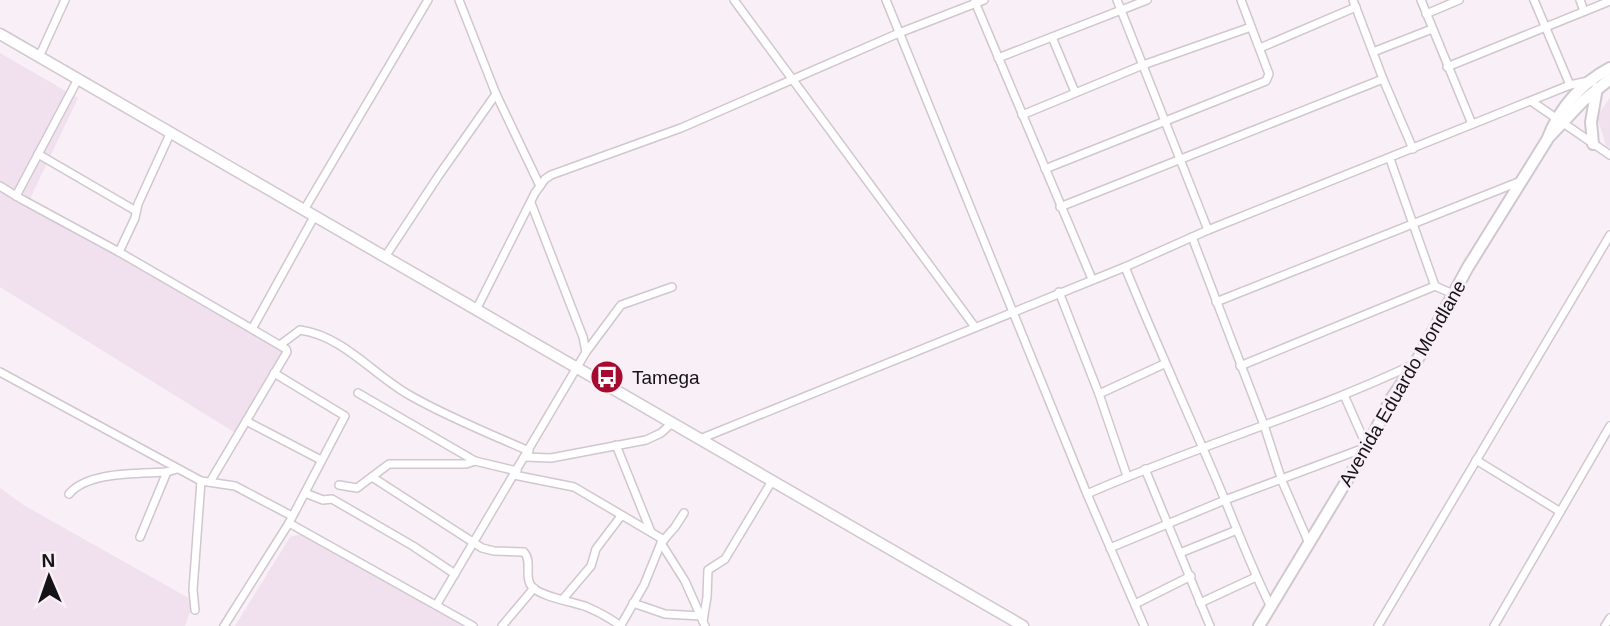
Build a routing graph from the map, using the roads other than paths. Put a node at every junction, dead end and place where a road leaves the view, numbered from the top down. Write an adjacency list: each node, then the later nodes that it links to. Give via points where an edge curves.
1 (65, 0): 27 (street)
2 (428, 0): 59 (street)
3 (459, 0): 39 (street)
4 (734, 0): 33 (street)
5 (886, 0): 22 (street)
6 (1117, 0): 16 (street)
7 (1147, 0): 16 (street)
8 (1241, 0): 19 (street)
9 (1421, 0): 18 (street)
10 (1459, 0): 18 (street)
11 (1534, 0): 20 (street)
12 (1580, 0): 17 (street)
13 (978, 1): 22 (street); 28 (street)
14 (1610, 1): 17 (street)
15 (1354, 3): 25 (street); 26 (street)
16 (1121, 11): 24 (street); 29 (street)
17 (1584, 12): 20 (street)
18 (1426, 14): 21 (street)
19 (1251, 27): 25 (street); 29 (street)
20 (1547, 27): 30 (street); 37 (street)
21 (1432, 29): 26 (street); 30 (street)
22 (899, 33): 33 (street); 76 (street)
23 (0, 34): 27 (main road)
24 (1052, 37): 28 (street); 38 (street)
25 (1260, 48): 42 (street, via 1269,74 1266,81)
26 (1373, 52): 34 (street)
27 (39, 57): 32 (main road)
28 (998, 58): 41 (street)
29 (1143, 65): 38 (street); 42 (street)
30 (1447, 67): 44 (street)
31 (1610, 68): 36 (main road, Avenida Eduardo Mondlane)
32 (78, 79): 45 (main road); 48 (street)
33 (794, 79): 55 (street, via 681,128 551,175); 77 (street)
34 (1383, 79): 47 (street); 50 (street)
35 (1610, 79): 36 (main road, Avenida Eduardo Mondlane)
36 (1594, 84): 37 (street); 43 (main road, Avenida Eduardo Mondlane); 46 (main road)
37 (1570, 85): 40 (street)
38 (1074, 92): 41 (street)
39 (496, 94): 55 (street); 67 (street)
40 (1531, 101): 43 (street); 44 (street)
41 (1022, 115): 52 (street)
42 (1165, 120): 50 (street); 52 (street)
43 (1559, 122): 46 (street); 53 (main road, Avenida Eduardo Mondlane)
44 (1472, 124): 47 (street)
45 (170, 134): 59 (main road); 60 (street)
46 (1593, 144): 49 (street)
47 (1413, 149): 51 (street)
48 (38, 153): 56 (street); 60 (street)
49 (1610, 155)
50 (1180, 158): 58 (street); 63 (street)
51 (1390, 159): 62 (street); 63 (street)
52 (1045, 169): 58 (street)
53 (1522, 180): 62 (street); 73 (main road, Avenida Eduardo Mondlane)
54 (0, 186): 56 (street)
55 (540, 186): 57 (street)
56 (16, 196): 66 (street)
57 (531, 203): 75 (street); 80 (street)
58 (1060, 207): 69 (street)
59 (304, 210): 61 (main road)
60 (136, 211): 66 (street)
61 (314, 215): 67 (main road); 78 (street)
62 (1414, 223): 70 (street); 74 (street)
63 (1208, 230): 65 (street)
64 (1610, 235): 100 (street)
65 (1192, 237): 68 (street); 74 (street)
66 (118, 251): 78 (street)
67 (385, 257): 75 (main road)
68 (1125, 267): 69 (street); 81 (street)
69 (1092, 279): 72 (street)
70 (1435, 286): 73 (street); 83 (street)
71 (672, 287): 80 (street, via 621,305)
72 (1059, 292): 76 (street); 88 (street)
73 (1453, 294): 82 (main road, Avenida Eduardo Mondlane)
74 (1216, 302): 83 (street)
75 (476, 310): 84 (main road)
76 (1014, 310): 77 (street); 114 (street)
77 (975, 327): 94 (street)
78 (252, 329): 79 (street)
79 (280, 345): 86 (street, via 287,350); 98 (street, via 300,330 335,343 412,397)
80 (586, 352): 84 (street)
81 (1164, 364): 88 (street); 97 (street)
82 (1415, 364): 89 (street); 96 (main road, Avenida Eduardo Mondlane)
83 (1240, 366): 92 (street)
84 (578, 369): 91 (main road); 98 (street)
85 (0, 372): 102 (street)
86 (274, 373): 90 (street); 99 (street, via 344,414)
87 (358, 393): 101 (street)
88 (1099, 394): 106 (street)
89 (1344, 395): 92 (street); 96 (street)
90 (246, 421): 99 (street); 108 (street)
91 (672, 423): 94 (main road); 95 (street, via 654,437)
92 (1264, 425): 97 (street); 110 (street)
93 (1610, 426): 116 (street)
94 (700, 439): 109 (main road)
95 (616, 445): 98 (street, via 551,458); 122 (street)
96 (1367, 447): 110 (street); 125 (main road, Avenida Eduardo Mondlane)
97 (1203, 448): 103 (street); 115 (street)
98 (527, 454): 105 (street)
99 (321, 460): 112 (street)
100 (1476, 460): 116 (street); 150 (street)
101 (475, 461): 105 (street); 107 (street, via 390,464)
102 (177, 468): 104 (street); 108 (street)
103 (1145, 469): 106 (street); 120 (street)
104 (167, 472): 113 (street, via 97,479 76,486); 123 (street)
105 (516, 473): 118 (street, via 574,486); 126 (street)
106 (1127, 476): 114 (street)
107 (372, 477): 111 (street, via 356,488); 126 (street)
108 (205, 481): 119 (street, via 235,486); 139 (street, via 193,590)
109 (772, 481): 141 (street, via 725,559 708,570); 146 (main road)
110 (1282, 481): 115 (street); 125 (street)
111 (339, 485)
112 (305, 493): 119 (street); 129 (street, via 332,499)
113 (69, 494)
114 (1087, 494): 127 (street)
115 (1225, 500): 120 (street); 121 (street)
116 (1559, 511): 151 (street)
117 (684, 513): 124 (street)
118 (621, 516): 122 (street); 133 (street, via 596,549 591,566)
119 (290, 520): 136 (street); 143 (street)
120 (1168, 523): 127 (street); 128 (street)
121 (1237, 530): 128 (street); 131 (street)
122 (651, 532): 124 (street)
123 (140, 537)
124 (662, 541): 134 (street); 141 (street)
125 (1308, 541): 138 (main road, Avenida Eduardo Mondlane)
126 (474, 543): 129 (street); 132 (street, via 494,551 527,554)
127 (1110, 548): 137 (street)
128 (1180, 553): 130 (street)
129 (455, 574): 136 (street)
130 (1191, 576): 135 (street); 137 (street)
131 (1256, 577): 135 (street); 138 (street)
132 (534, 588): 133 (street); 145 (street)
133 (563, 598): 142 (street)
134 (633, 603): 141 (street); 142 (street)
135 (1200, 603): 148 (street)
136 (437, 604): 144 (street)
137 (1135, 604): 147 (street)
138 (1271, 607): 149 (main road, Avenida Eduardo Mondlane)
139 (195, 610)
140 (1610, 618): 152 (street)
141 (703, 621)
142 (619, 625)
143 (224, 626)
144 (473, 626)
145 (502, 626)
146 (1023, 626)
147 (1144, 626)
148 (1210, 626)
149 (1259, 626)
150 (1378, 626)
151 (1494, 626)
152 (1605, 626)

